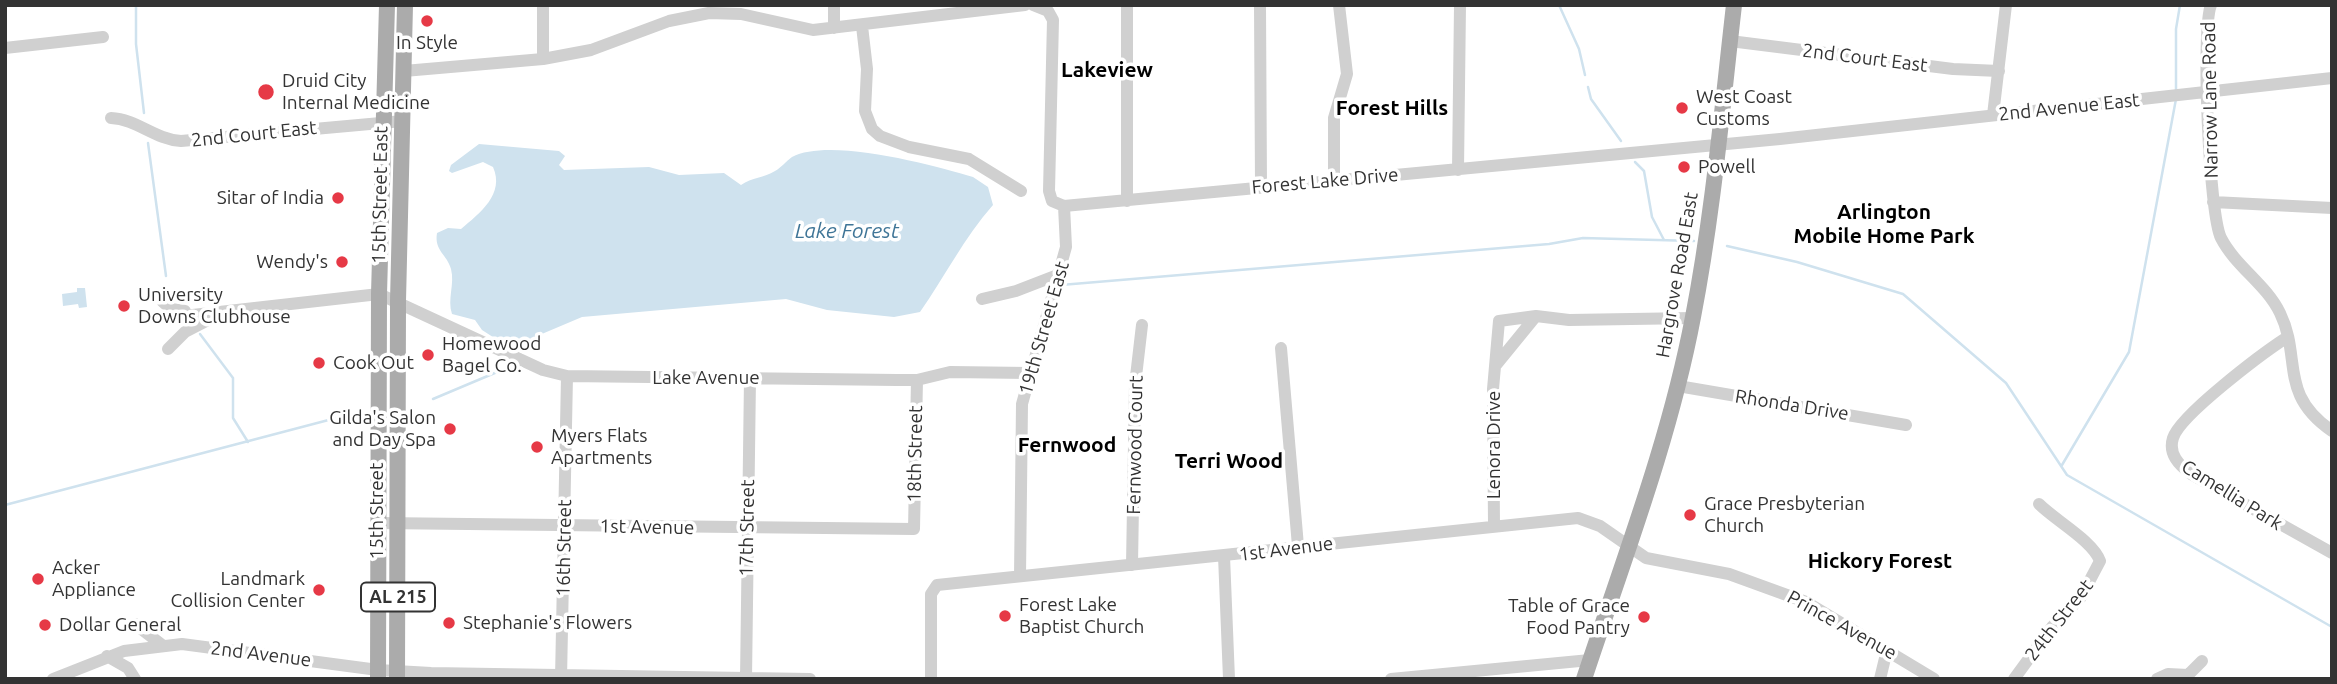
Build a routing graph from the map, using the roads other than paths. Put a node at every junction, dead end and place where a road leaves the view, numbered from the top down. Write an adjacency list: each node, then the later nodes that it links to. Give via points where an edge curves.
1 (387, 5): 24 (main road, 15th Street East / AL 215)
2 (405, 5): 22 (main road, 15th Street East / AL 215)
3 (543, 5): 21 (street)
4 (834, 5): 17 (street)
5 (1025, 5): 14 (street)
6 (1033, 5): 39 (street, via 1048,11 1053,20 1049,191 1052,201)
7 (1127, 5): 37 (street)
8 (1260, 5): 35 (street)
9 (1339, 5): 34 (street, via 1347,74 1334,118)
10 (1460, 5): 33 (street)
11 (1734, 5): 19 (main road, Hargrove Road East)
12 (2006, 5): 23 (street)
13 (2211, 5): 26 (street, Narrow Lane Road, via 2206,30)
14 (972, 9): 16 (street)
15 (690, 10): 17 (street, via 741,14 791,27); 21 (street, via 590,50)
16 (862, 26): 17 (street); 36 (street, via 865,111 872,129 909,147 969,159)
17 (834, 29)
18 (103, 37): 20 (street)
19 (1730, 41): 23 (street, 2nd Court East); 32 (main road, Hargrove Road East)
20 (5, 48)
21 (542, 59): 22 (street)
22 (404, 71): 24 (main road); 29 (main road, 15th Street East / AL 215)
23 (1999, 71): 27 (street)
24 (385, 73): 30 (main road, 15th Street East / AL 215)
25 (2332, 78): 26 (street, 2nd Avenue East)
26 (2209, 91): 27 (street, 2nd Avenue East); 38 (street, Narrow Lane Road)
27 (1993, 115): 31 (street, 2nd Avenue East)
28 (111, 118): 30 (street, 2nd Court East, via 181,141)
29 (403, 121): 30 (street, 2nd Court East); 44 (main road, 15th Street East / AL 215)
30 (384, 122): 42 (main road, 15th Street East / AL 215)
31 (1807, 136): 32 (street, Forest Lake Drive)
32 (1718, 145): 33 (street, Forest Lake Drive); 50 (main road, Hargrove Road East)
33 (1458, 170): 34 (street, Forest Lake Drive)
34 (1334, 181): 35 (street, Forest Lake Drive)
35 (1261, 186): 37 (street, Forest Lake Drive)
36 (1021, 191)
37 (1127, 201): 39 (street, Forest Lake Drive)
38 (2213, 202): 40 (street, Narrow Lane Road); 52 (street, via 2222,240 2275,305)
39 (1064, 206): 41 (street, 19th Street East, via 1066,247)
40 (2332, 208)
41 (1060, 274): 43 (street); 56 (street, 19th Street East)
42 (379, 294): 44 (street, Lake Avenue); 46 (street); 64 (main road, 15th Street / AL 215)
43 (982, 299)
44 (398, 301): 57 (street, Lake Avenue, via 543,370); 65 (main road, 15th Street / AL 215)
45 (163, 302): 47 (street, via 171,309)
46 (224, 313): 47 (street); 54 (street, via 185,332)
47 (200, 314): 49 (street)
48 (1536, 316): 50 (street, Lenora Drive, via 1569,320); 55 (street, Lenora Drive); 55 (street, Lenora Drive, via 1499,321)
49 (166, 318)
50 (1693, 318): 60 (main road, Hargrove Road East)
51 (1142, 325): 74 (street, Fernwood Court, via 1135,385)
52 (2286, 338): 62 (street, via 2300,395); 72 (street, Camellia Park, via 2184,420 2171,450 2182,468)
53 (1281, 348): 71 (street)
54 (167, 349)
55 (1496, 365): 67 (street, Lenora Drive)
56 (1029, 373): 59 (street, Lake Avenue, via 950,372); 75 (street, 19th Street East, via 1021,415)
57 (567, 376): 58 (street, Lake Avenue); 66 (street, 16th Street)
58 (750, 378): 59 (street, Lake Avenue); 68 (street, 17th Street)
59 (917, 380): 69 (street, 18th Street)
60 (1678, 386): 61 (street, Rhonda Drive); 70 (main road, Hargrove Road East)
61 (1906, 425)
62 (2332, 431)
63 (2039, 503): 96 (street, 24th Street, via 2062,526 2090,544 2100,561 2081,597)
64 (379, 523): 65 (street, 1st Avenue); 83 (main road, 15th Street / AL 215)
65 (398, 524): 66 (street, 1st Avenue); 84 (main road, 15th Street / AL 215)
66 (565, 525): 68 (street, 1st Avenue); 85 (street, 16th Street)
67 (1494, 526): 70 (street, 1st Avenue, via 1578,519 1600,526); 71 (street, 1st Avenue)
68 (747, 529): 69 (street, 1st Avenue); 86 (street, 17th Street)
69 (914, 529)
70 (1628, 545): 79 (street, Prince Avenue, via 1665,564 1730,573 1777,589); 81 (main road, Hargrove Road East)
71 (1298, 546): 73 (street, 1st Avenue)
72 (2332, 554)
73 (1224, 556): 74 (street, 1st Avenue); 91 (street)
74 (1132, 565): 75 (street, 1st Avenue)
75 (1020, 576): 90 (street, 1st Avenue, via 937,585 931,594)
76 (135, 624): 77 (street)
77 (162, 645): 78 (street, 2nd Avenue); 83 (street, 2nd Avenue, via 182,644)
78 (138, 647): 80 (street, 2nd Avenue); 88 (street)
79 (1887, 650): 94 (street); 95 (street, Prince Avenue)
80 (107, 656): 87 (street, 2nd Avenue); 88 (street, via 128,668)
81 (1590, 660): 92 (street); 93 (main road, Hargrove Road East)
82 (2202, 661): 97 (street, via 2188,675 2168,674)
83 (378, 674): 84 (street, 2nd Avenue)
84 (397, 675): 85 (street, 2nd Avenue)
85 (561, 676): 86 (street, 2nd Avenue)
86 (746, 678): 89 (street, 2nd Avenue)
87 (53, 679)
88 (135, 679)
89 (810, 679)
90 (931, 679)
91 (1229, 679)
92 (1391, 679)
93 (1584, 679)
94 (1880, 679)
95 (1934, 679)
96 (2014, 679)
97 (2157, 679)

